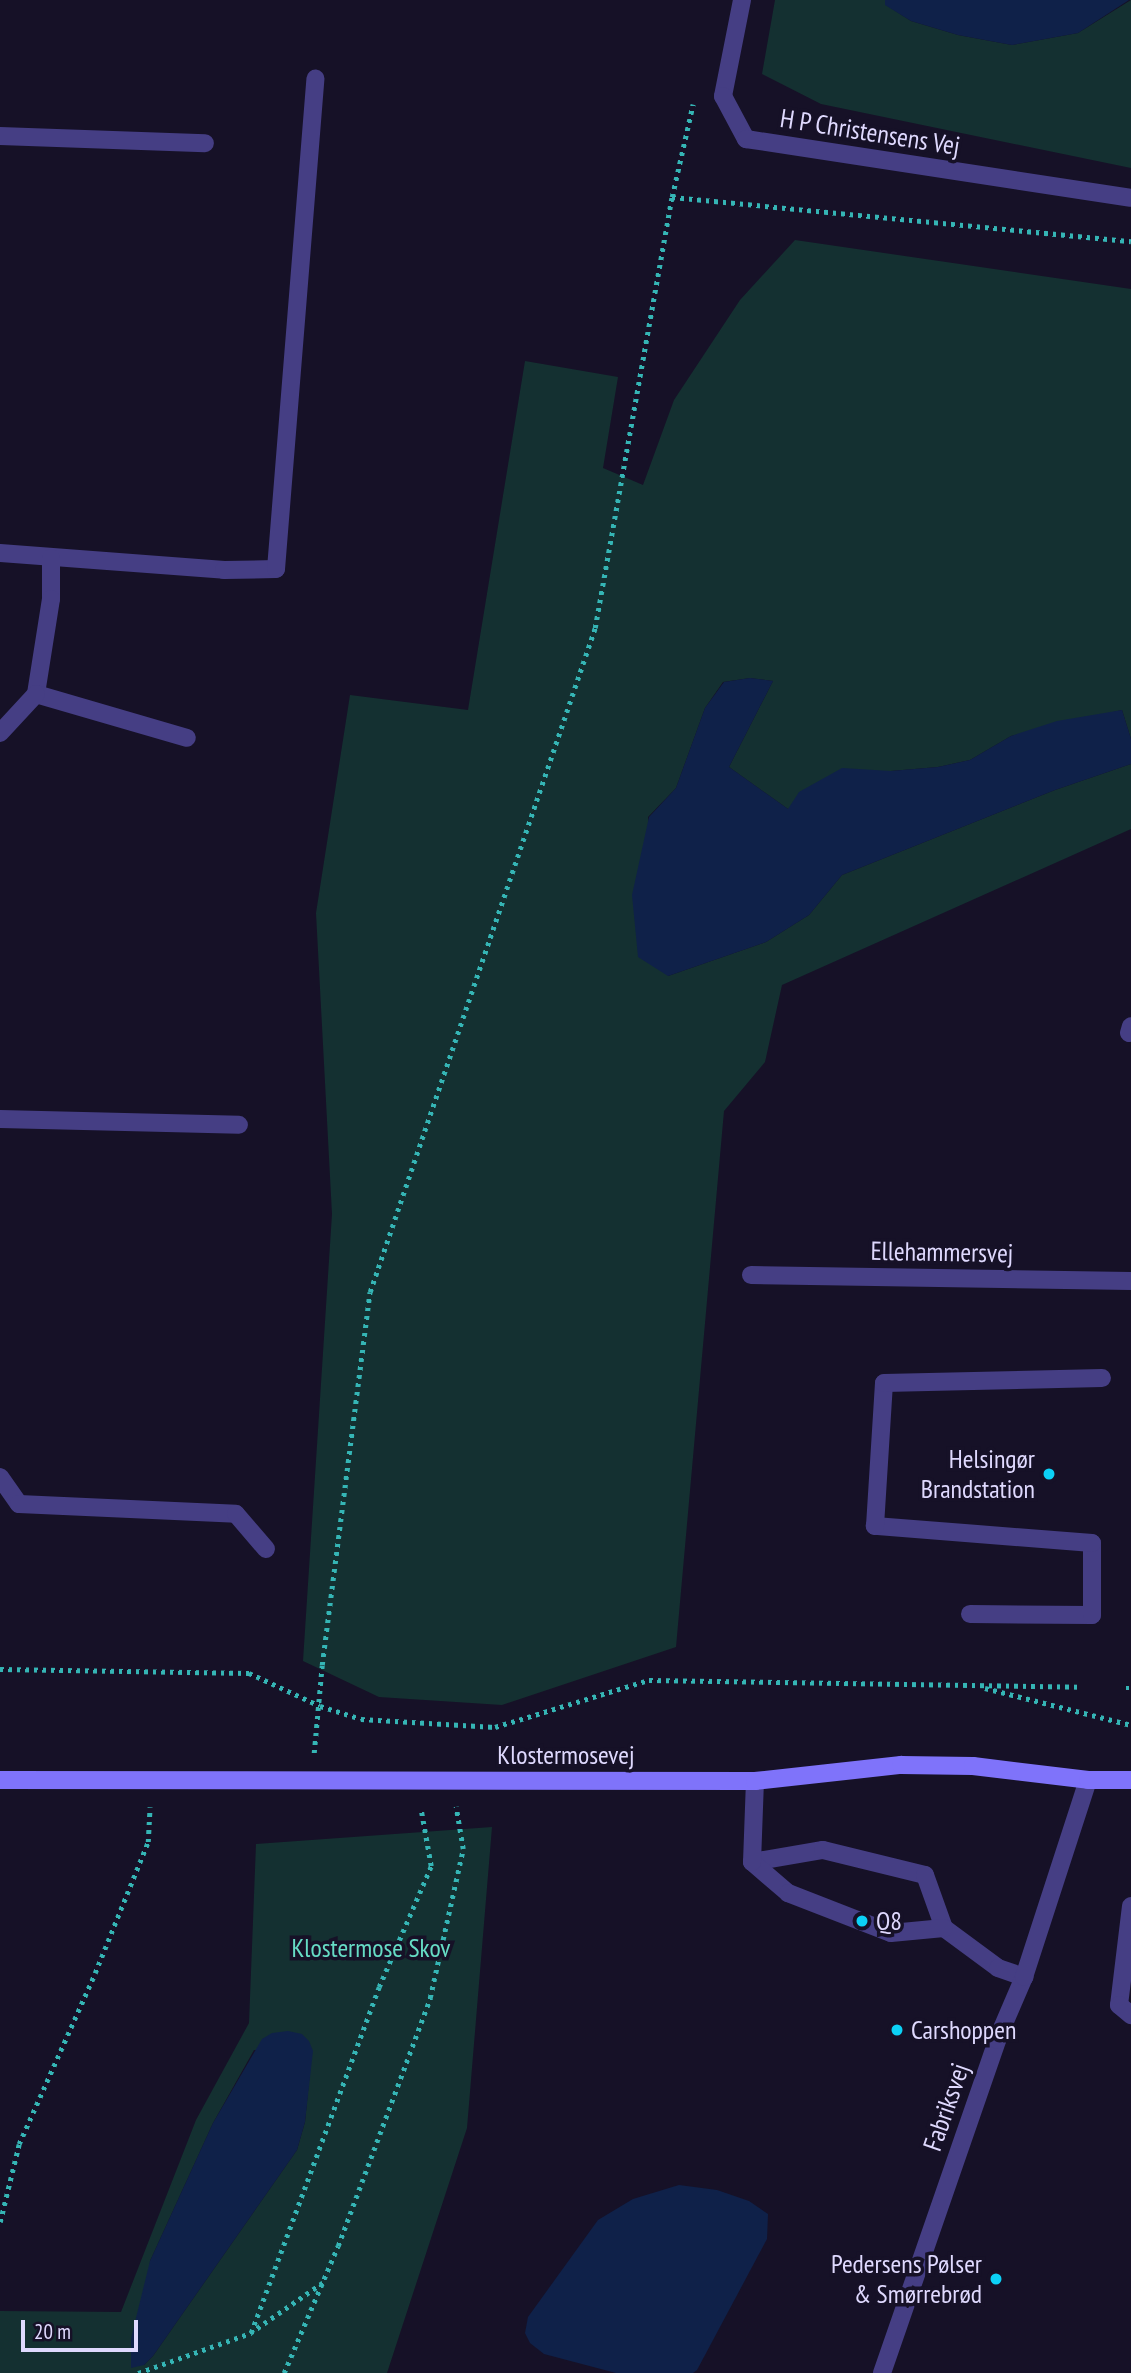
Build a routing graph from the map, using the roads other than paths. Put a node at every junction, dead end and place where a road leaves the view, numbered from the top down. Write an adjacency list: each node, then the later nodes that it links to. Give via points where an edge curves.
1 (742, 0): 5 (street, H P Christensens Vej, via 723,96 746,139)
2 (315, 79): 7 (street, via 276,569 224,570)
3 (0, 136): 4 (street)
4 (205, 143)
5 (1131, 198)
6 (0, 553): 7 (street)
7 (51, 558): 8 (street, via 51,599)
8 (36, 694): 9 (street); 10 (street)
9 (0, 733)
10 (187, 738)
11 (0, 1119): 12 (street)
12 (239, 1125)
13 (751, 1275): 14 (street, Ellehammersvej)
14 (1131, 1281)
15 (1102, 1378): 18 (street, via 884,1383 875,1526 1093,1543 1092,1615)
16 (0, 1477): 17 (street, via 19,1504 236,1514)
17 (266, 1549)
18 (970, 1614)
19 (0, 1780): 22 (main road, Klostermosevej)
20 (1088, 1780): 21 (main road, Klostermosevej); 22 (main road, Klostermosevej, via 973,1766 901,1765); 26 (street, Fabriksvej)
21 (1131, 1780)
22 (755, 1781): 23 (street)
23 (752, 1862): 25 (street, via 788,1893 891,1933); 25 (street, via 823,1850 925,1875)
24 (1131, 1906): 27 (street, via 1119,2005)
25 (944, 1928): 26 (street, via 998,1968)
26 (1024, 1977): 28 (street, Fabriksvej, via 997,2040)
27 (1131, 2015)
28 (882, 2373)

